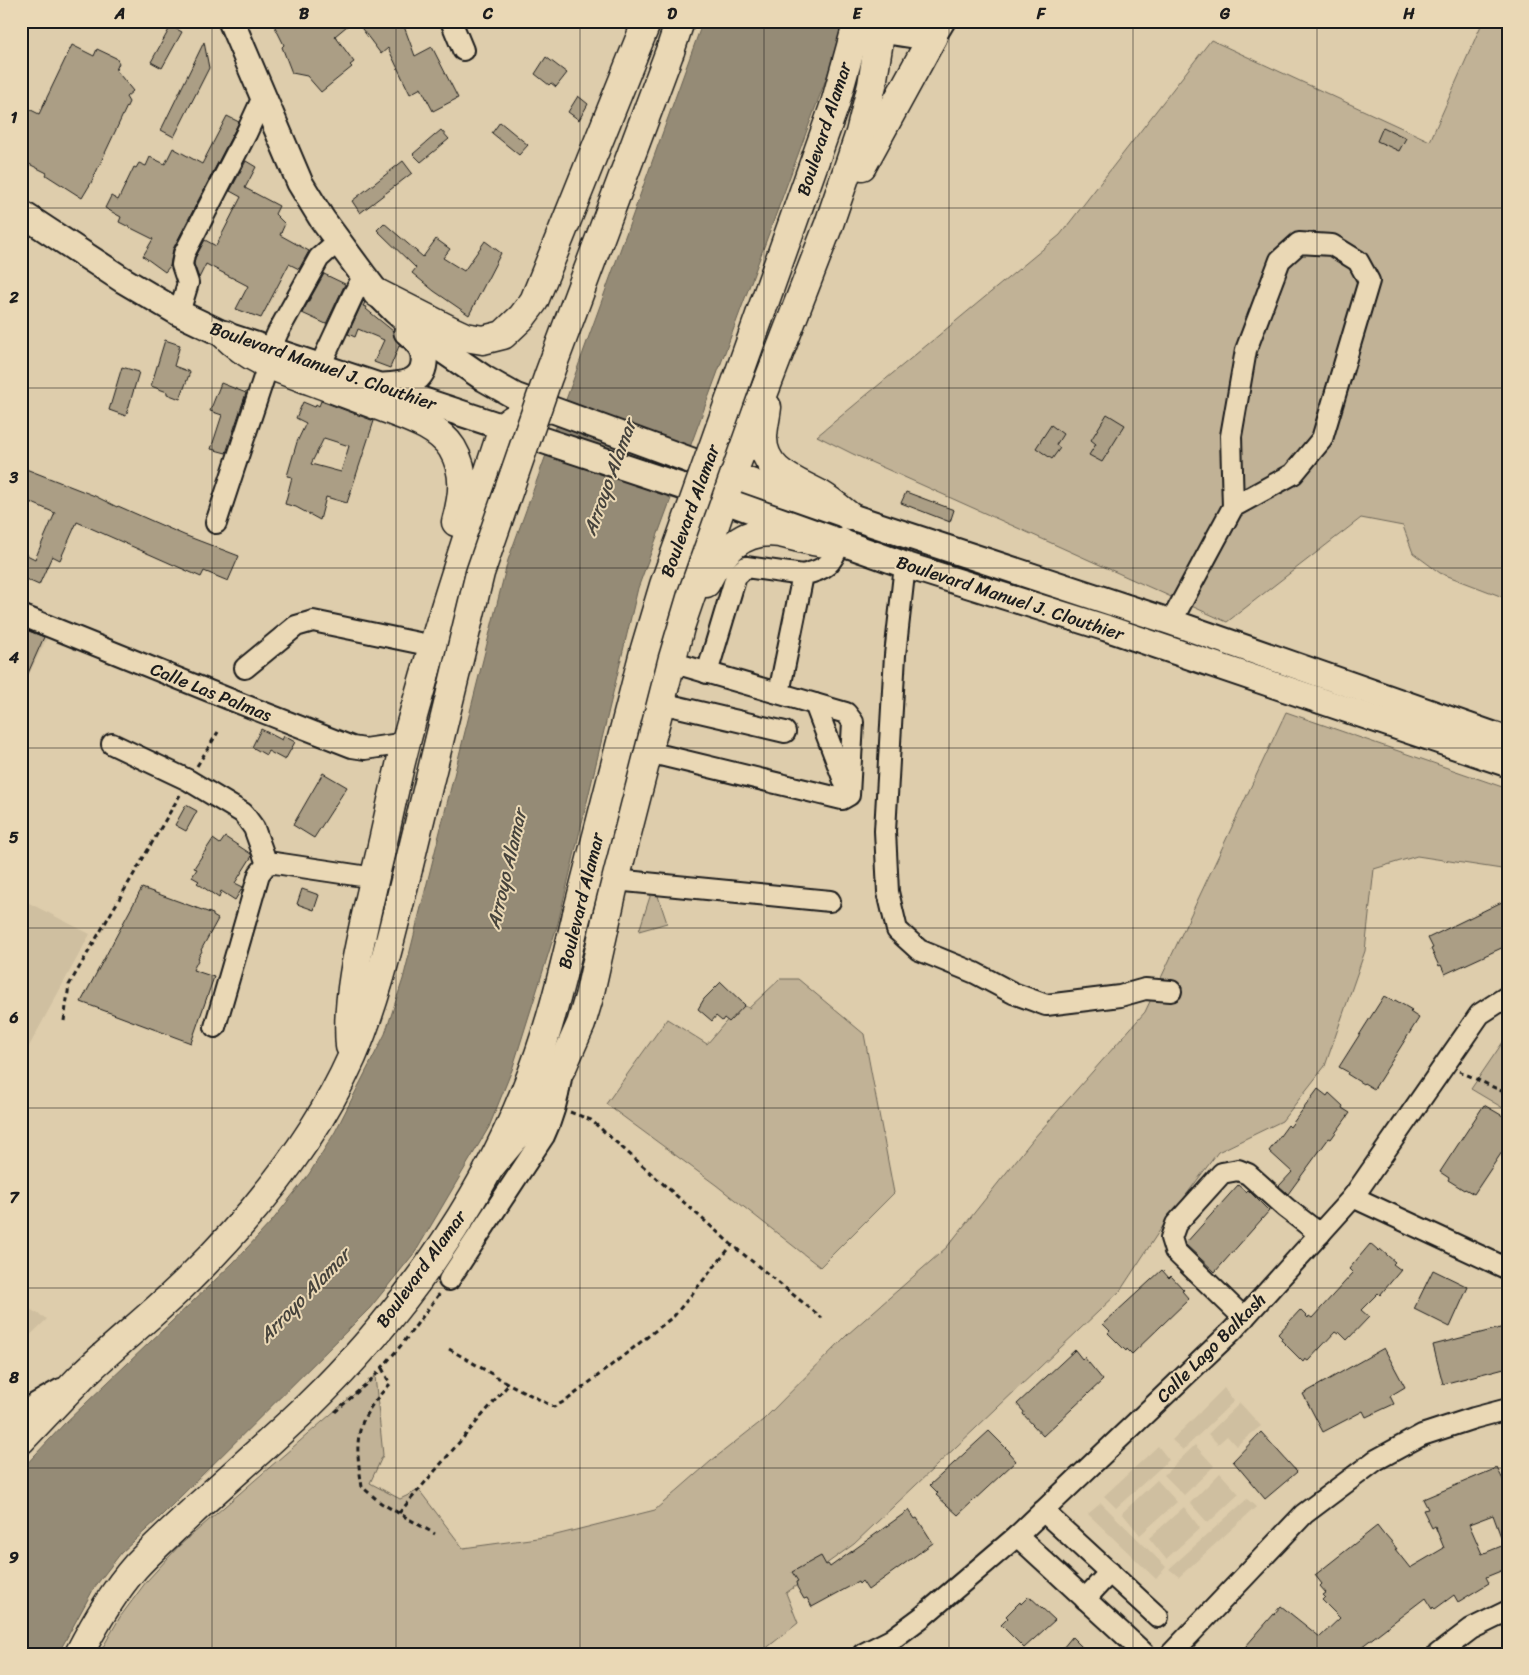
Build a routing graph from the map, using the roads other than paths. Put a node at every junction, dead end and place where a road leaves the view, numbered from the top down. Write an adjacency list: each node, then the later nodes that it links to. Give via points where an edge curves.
1 (231, 21): 8 (main road, Boulevard Manuel J. Clouthier)
2 (451, 21): 7 (street)
3 (647, 21): 12 (highway, via 534,301 522,317 503,335 483,340 465,337)
4 (680, 21): 56 (highway, bridge, via 548,377 480,573 379,981)
5 (869, 25): 6 (main road, via 926,38); 10 (highway, via 872,85); 58 (highway, Boulevard Alamar, bridge, via 835,104 664,585 560,985 526,1089)
6 (937, 29): 10 (highway)
7 (462, 50)
8 (263, 97): 11 (main road, Boulevard Manuel J. Clouthier, via 300,183); 13 (street, via 184,254 182,265 188,283)
9 (21, 213): 13 (main road, Boulevard Manuel J. Clouthier)
10 (829, 224): 18 (highway)
11 (338, 241): 12 (main road, Boulevard Manuel J. Clouthier); 15 (street, via 319,258 278,332)
12 (379, 294): 16 (street, via 354,295); 17 (main road, via 422,348 424,365 415,380 406,384); 19 (main road, Boulevard Manuel J. Clouthier, via 431,342 485,379)
13 (179, 313): 14 (main road, Boulevard Manuel J. Clouthier)
14 (225, 335): 15 (highway, via 238,348)
15 (269, 358): 16 (main road, Boulevard Manuel J. Clouthier); 25 (street); 29 (highway, via 414,420 437,433 451,447 464,487 445,562)
16 (320, 366): 17 (main road, Boulevard Manuel J. Clouthier)
17 (378, 386): 20 (main road, Boulevard Manuel J. Clouthier)
18 (765, 388): 21 (highway); 24 (highway, via 767,403 763,438 770,462 777,471 822,496)
19 (536, 404): 20 (highway, via 512,419); 21 (main road, Boulevard Manuel J. Clouthier)
20 (508, 429): 22 (main road, Boulevard Manuel J. Clouthier); 29 (highway)
21 (732, 475): 22 (highway); 24 (main road, Boulevard Manuel J. Clouthier)
22 (722, 500): 26 (main road, Boulevard Manuel J. Clouthier); 32 (highway)
23 (1233, 507): 23 (street, via 1231,436 1246,350 1280,260 1299,243 1332,245 1358,260 1369,281 1322,439 1293,474); 31 (street)
24 (849, 516): 31 (main road, Boulevard Manuel J. Clouthier)
25 (216, 522)
26 (840, 542): 27 (main road, Boulevard Manuel J. Clouthier); 28 (street, via 833,560 821,570); 32 (highway, via 820,542 778,533 746,536 732,546 713,568 690,616)
27 (906, 565): 46 (main road, Boulevard Manuel J. Clouthier, via 1106,628); 53 (street, via 895,655 885,831 888,892 897,930 919,950 1046,1005 1120,996 1144,989)
28 (804, 575): 36 (street, via 746,567 736,576); 37 (street)
29 (446, 598): 33 (highway)
30 (21, 615): 42 (street, Calle Las Palmas, via 352,747)
31 (1171, 622): 41 (main road, Boulevard Manuel J. Clouthier)
32 (680, 627): 34 (highway)
33 (433, 646): 35 (street, via 313,621 296,626); 42 (highway)
34 (671, 662): 36 (street); 38 (highway)
35 (245, 668)
36 (707, 673): 37 (street)
37 (779, 693): 39 (street)
38 (661, 703): 40 (street); 44 (highway)
39 (815, 704): 45 (street); 48 (street, via 846,713 852,722)
40 (785, 732)
41 (1508, 740)
42 (406, 743): 50 (highway)
43 (112, 744): 49 (street, via 188,780 244,813 254,828)
44 (648, 752): 47 (street); 51 (highway)
45 (837, 762): 47 (street, via 827,781); 48 (street)
46 (1508, 764)
47 (813, 792): 48 (street, via 842,799)
48 (849, 795)
49 (267, 864): 50 (street); 55 (street, via 259,874)
50 (375, 878): 56 (highway, via 350,1008)
51 (615, 880): 52 (street); 57 (highway, via 589,997)
52 (830, 902)
53 (1171, 991)
54 (1508, 996): 59 (street, Calle Lago Balkash, via 1480,1014)
55 (215, 1027)
56 (351, 1058): 64 (highway, via 301,1147 237,1229 187,1281)
57 (563, 1065): 58 (highway, via 529,1120); 62 (street, via 556,1106 544,1136)
58 (490, 1167): 74 (highway, Boulevard Alamar, via 407,1294 354,1359 135,1567 110,1600)
59 (1353, 1198): 60 (street, Calle Lago Balkash); 61 (street)
60 (1320, 1234): 63 (street, Calle Lago Balkash); 63 (street, via 1248,1174 1238,1170 1222,1173 1176,1224 1171,1238 1174,1251)
61 (1508, 1269)
62 (449, 1280)
63 (1244, 1318): 68 (street, Calle Lago Balkash)
64 (82, 1376): 66 (street); 67 (highway)
65 (1508, 1409): 77 (street, via 1422,1436 1376,1460 1304,1514)
66 (21, 1416)
67 (21, 1440)
68 (1043, 1511): 69 (street, Calle Lago Balkash); 70 (street)
69 (1016, 1536): 71 (street); 75 (street, Calle Lago Balkash, via 922,1617 891,1640)
70 (1110, 1572): 71 (street); 73 (street)
71 (1085, 1599): 76 (street)
72 (1508, 1611): 78 (street, via 1471,1629)
73 (1158, 1617)
74 (79, 1654)
75 (864, 1654)
76 (1145, 1654)
77 (1171, 1654)
78 (1438, 1654)

